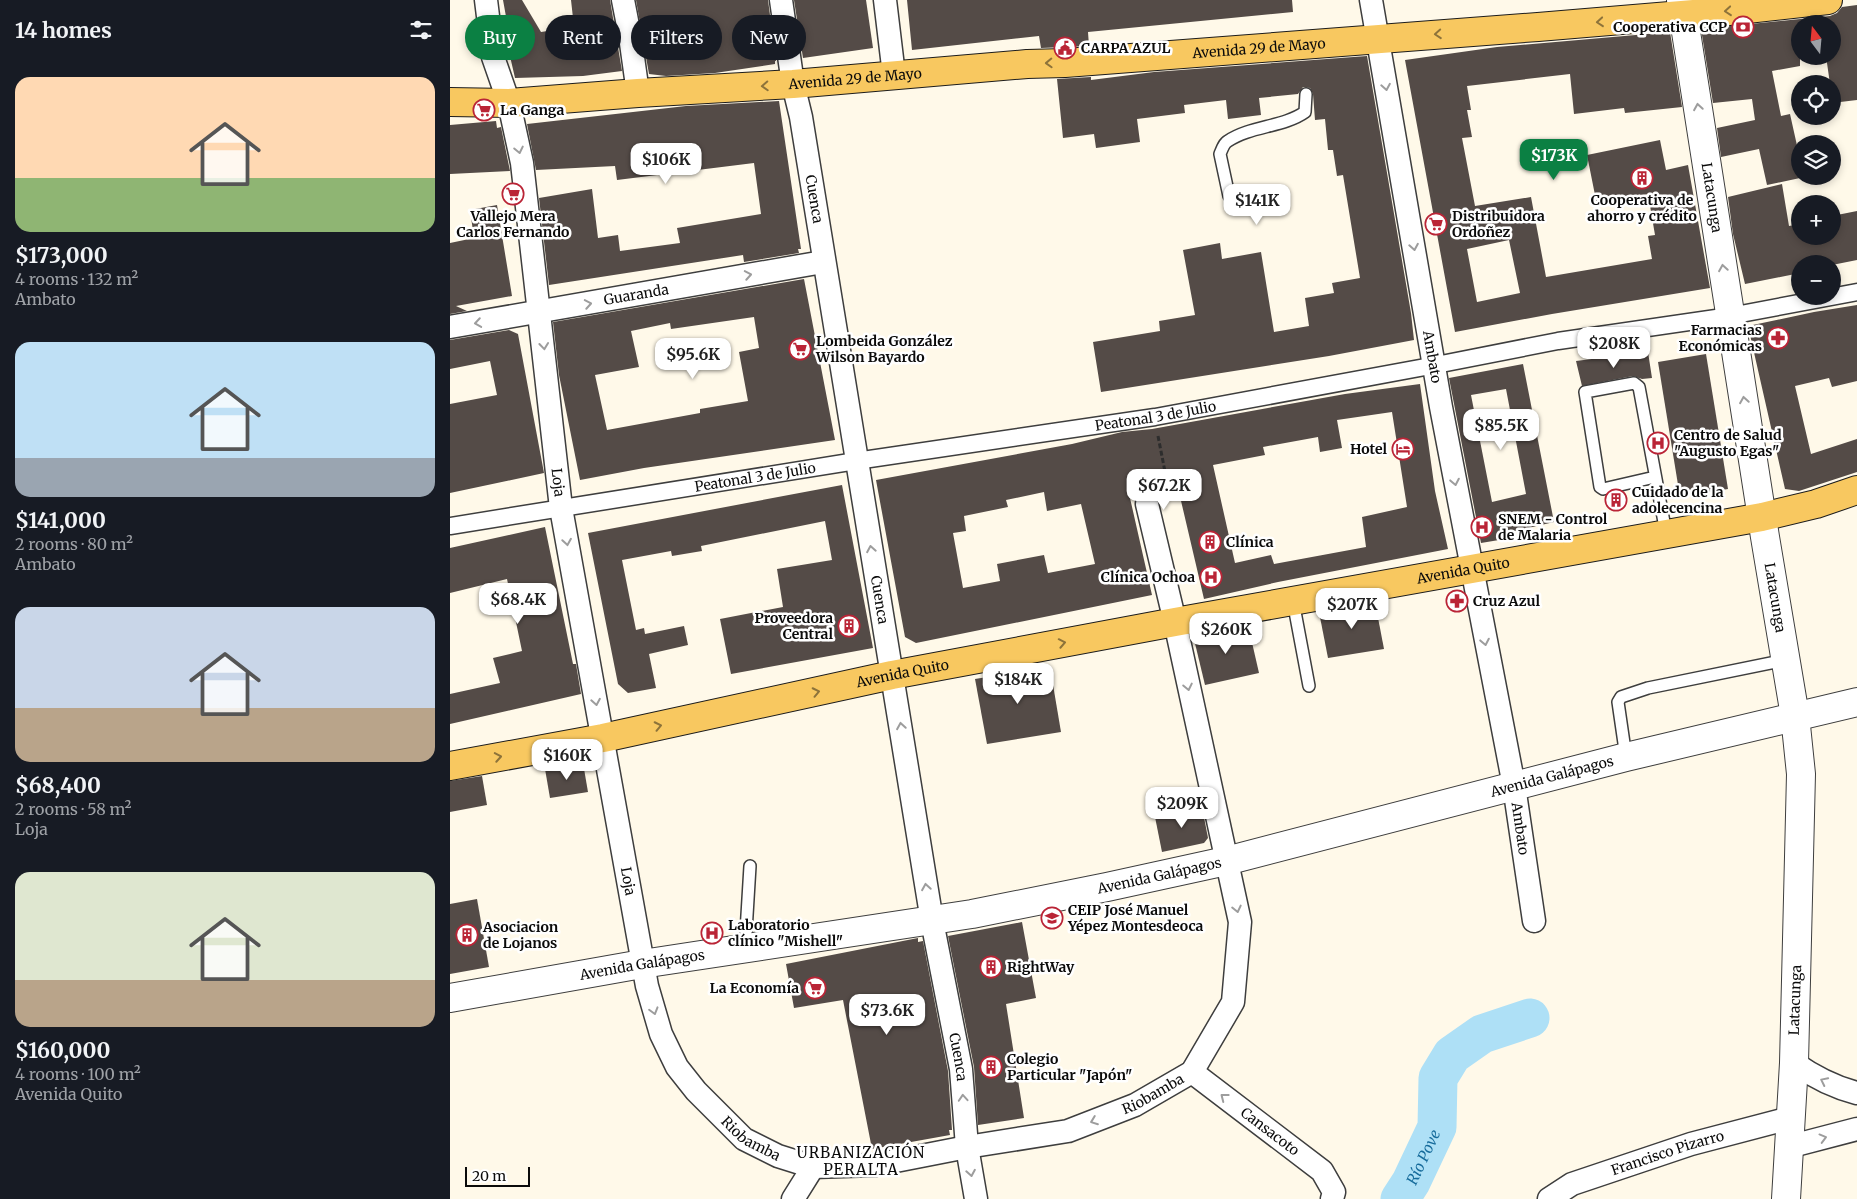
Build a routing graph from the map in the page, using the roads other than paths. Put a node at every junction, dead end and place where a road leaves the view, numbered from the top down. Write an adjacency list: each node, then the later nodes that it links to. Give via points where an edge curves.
1 (486, 0): 14 (street, Loja, via 493,57)
2 (623, 0): 11 (street)
3 (781, 0): 10 (street, Cuenca)
4 (885, 0): 9 (street)
5 (1371, 0): 8 (street, Ambato)
6 (1828, 0): 7 (main road, Avenida 29 de Mayo, one-way to 7)
7 (1683, 7): 8 (main road, Avenida 29 de Mayo, one-way to 8); 19 (street, Latacunga, one-way to 7)
8 (1378, 39): 9 (main road, Avenida 29 de Mayo, one-way to 9, via 1311,50); 21 (street, Ambato, one-way to 21)
9 (894, 75): 10 (main road, Avenida 29 de Mayo)
10 (794, 84): 11 (main road, Avenida 29 de Mayo, one-way to 11); 16 (street, Cuenca)
11 (638, 93): 14 (main road, Avenida 29 de Mayo)
12 (1306, 94): 15 (lane, via 1305,112 1226,141 1220,154)
13 (450, 102): 14 (main road, Avenida 29 de Mayo)
14 (509, 103): 18 (street, Loja, one-way to 18, via 522,162)
15 (1229, 196)
16 (823, 262): 18 (street, Guaranda, one-way to 16); 22 (street, Cuenca)
17 (1857, 292): 19 (street, Peatonal 3 de Julio)
18 (540, 312): 20 (street, Guaranda, one-way to 20); 26 (street, Loja, one-way to 26)
19 (1730, 316): 21 (street, Peatonal 3 de Julio, via 1558,341); 27 (street, Latacunga, one-way to 19)
20 (450, 327)
21 (1434, 365): 22 (street, Peatonal 3 de Julio, via 1155,417); 30 (street, Ambato, one-way to 30)
22 (856, 461): 26 (street, Peatonal 3 de Julio); 34 (street, Cuenca, one-way to 22)
23 (1655, 478): 23 (lane, via 1639,387 1634,383 1585,392 1600,487); 29 (lane)
24 (1857, 490): 27 (main road, Avenida Quito)
25 (1147, 504): 32 (street, Riobamba)
26 (561, 508): 28 (street, Peatonal 3 de Julio); 38 (street, Loja, one-way to 38)
27 (1762, 517): 29 (main road, Avenida Quito); 33 (street, Latacunga)
28 (450, 526)
29 (1666, 533): 30 (main road, Avenida Quito)
30 (1471, 569): 31 (main road, Avenida Quito); 41 (street, Ambato, one-way to 41)
31 (1293, 601): 32 (main road, Avenida Quito); 35 (lane)
32 (1175, 622): 34 (main road, Avenida Quito, one-way to 32); 42 (street, Riobamba, one-way to 42)
33 (1786, 660): 37 (street, Latacunga); 39 (lane, via 1620,696 1618,702)
34 (892, 675): 38 (main road, Avenida Quito, one-way to 34); 44 (street, Cuenca, one-way to 34)
35 (1309, 686)
36 (1857, 702): 37 (street, Avenida Galápagos)
37 (1795, 716): 39 (street, Avenida Galápagos); 49 (street, Latacunga, via 1802,774)
38 (602, 738): 40 (main road, Avenida Quito, one-way to 38); 47 (street, Loja)
39 (1626, 757): 41 (street, Avenida Galápagos)
40 (450, 766)
41 (1514, 786): 42 (street, Avenida Galápagos); 45 (street, Ambato)
42 (1226, 861): 44 (street, Avenida Galápagos); 50 (street, Riobamba, one-way to 50, via 1240,922 1233,1002)
43 (750, 866): 46 (lane)
44 (932, 921): 46 (street, Avenida Galápagos); 54 (street, Cuenca, one-way to 44, via 961,1069)
45 (1534, 921)
46 (745, 948): 47 (street, Avenida Galápagos)
47 (642, 964): 48 (street, Avenida Galápagos); 56 (street, Riobamba, one-way to 56, via 661,1034 677,1067 696,1091 744,1139 778,1156)
48 (450, 998)
49 (1794, 1063): 51 (street, one-way to 49, via 1820,1080); 52 (street, Latacunga)
50 (1192, 1072): 54 (street, Riobamba, one-way to 54, via 1135,1105 1068,1131); 59 (street, Cansacoto, one-way to 50, via 1334,1192 1322,1171)
51 (1857, 1093)
52 (1790, 1118): 55 (street, Latacunga); 60 (street, Francisco Pizarro, via 1691,1144 1572,1184)
53 (1857, 1129): 55 (street, one-way to 53)
54 (967, 1147): 56 (street, Riobamba, via 875,1165); 58 (street, Cuenca, one-way to 58)
55 (1788, 1147): 61 (street, Latacunga)
56 (813, 1167): 57 (street)
57 (793, 1199)
58 (976, 1199)
59 (1332, 1199)
60 (1549, 1199)
61 (1786, 1199)

